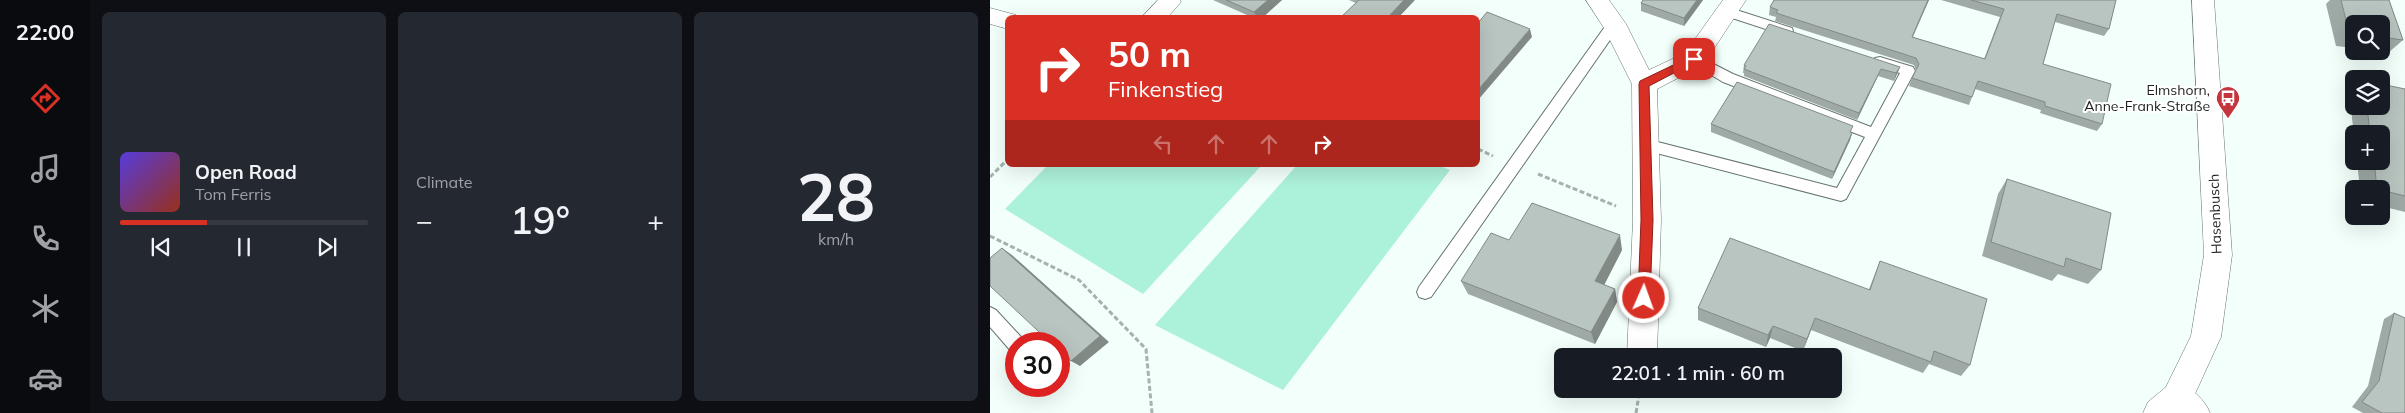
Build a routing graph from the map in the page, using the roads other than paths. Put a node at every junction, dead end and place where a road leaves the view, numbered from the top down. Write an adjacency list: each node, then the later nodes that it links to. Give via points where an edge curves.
1 (1597, 0): 8 (street)
2 (2203, 0): 19 (street, Hasenbusch, via 2218,255 2206,337)
3 (1171, 1): 5 (street)
4 (1731, 6): 9 (lane); 11 (street)
5 (1155, 15)
6 (990, 16): 7 (street)
7 (1005, 20)
8 (1614, 24): 12 (street); 15 (lane)
9 (1799, 35)
10 (1863, 56): 13 (lane, via 1908,71)
11 (1694, 59): 12 (street); 13 (lane, via 1728,78)
12 (1644, 84): 14 (street)
13 (1874, 134): 14 (lane, via 1841,195)
14 (1646, 145): 18 (street)
15 (1425, 292)
16 (990, 315): 17 (lane)
17 (1005, 332)
18 (1642, 348)
19 (2177, 408)

